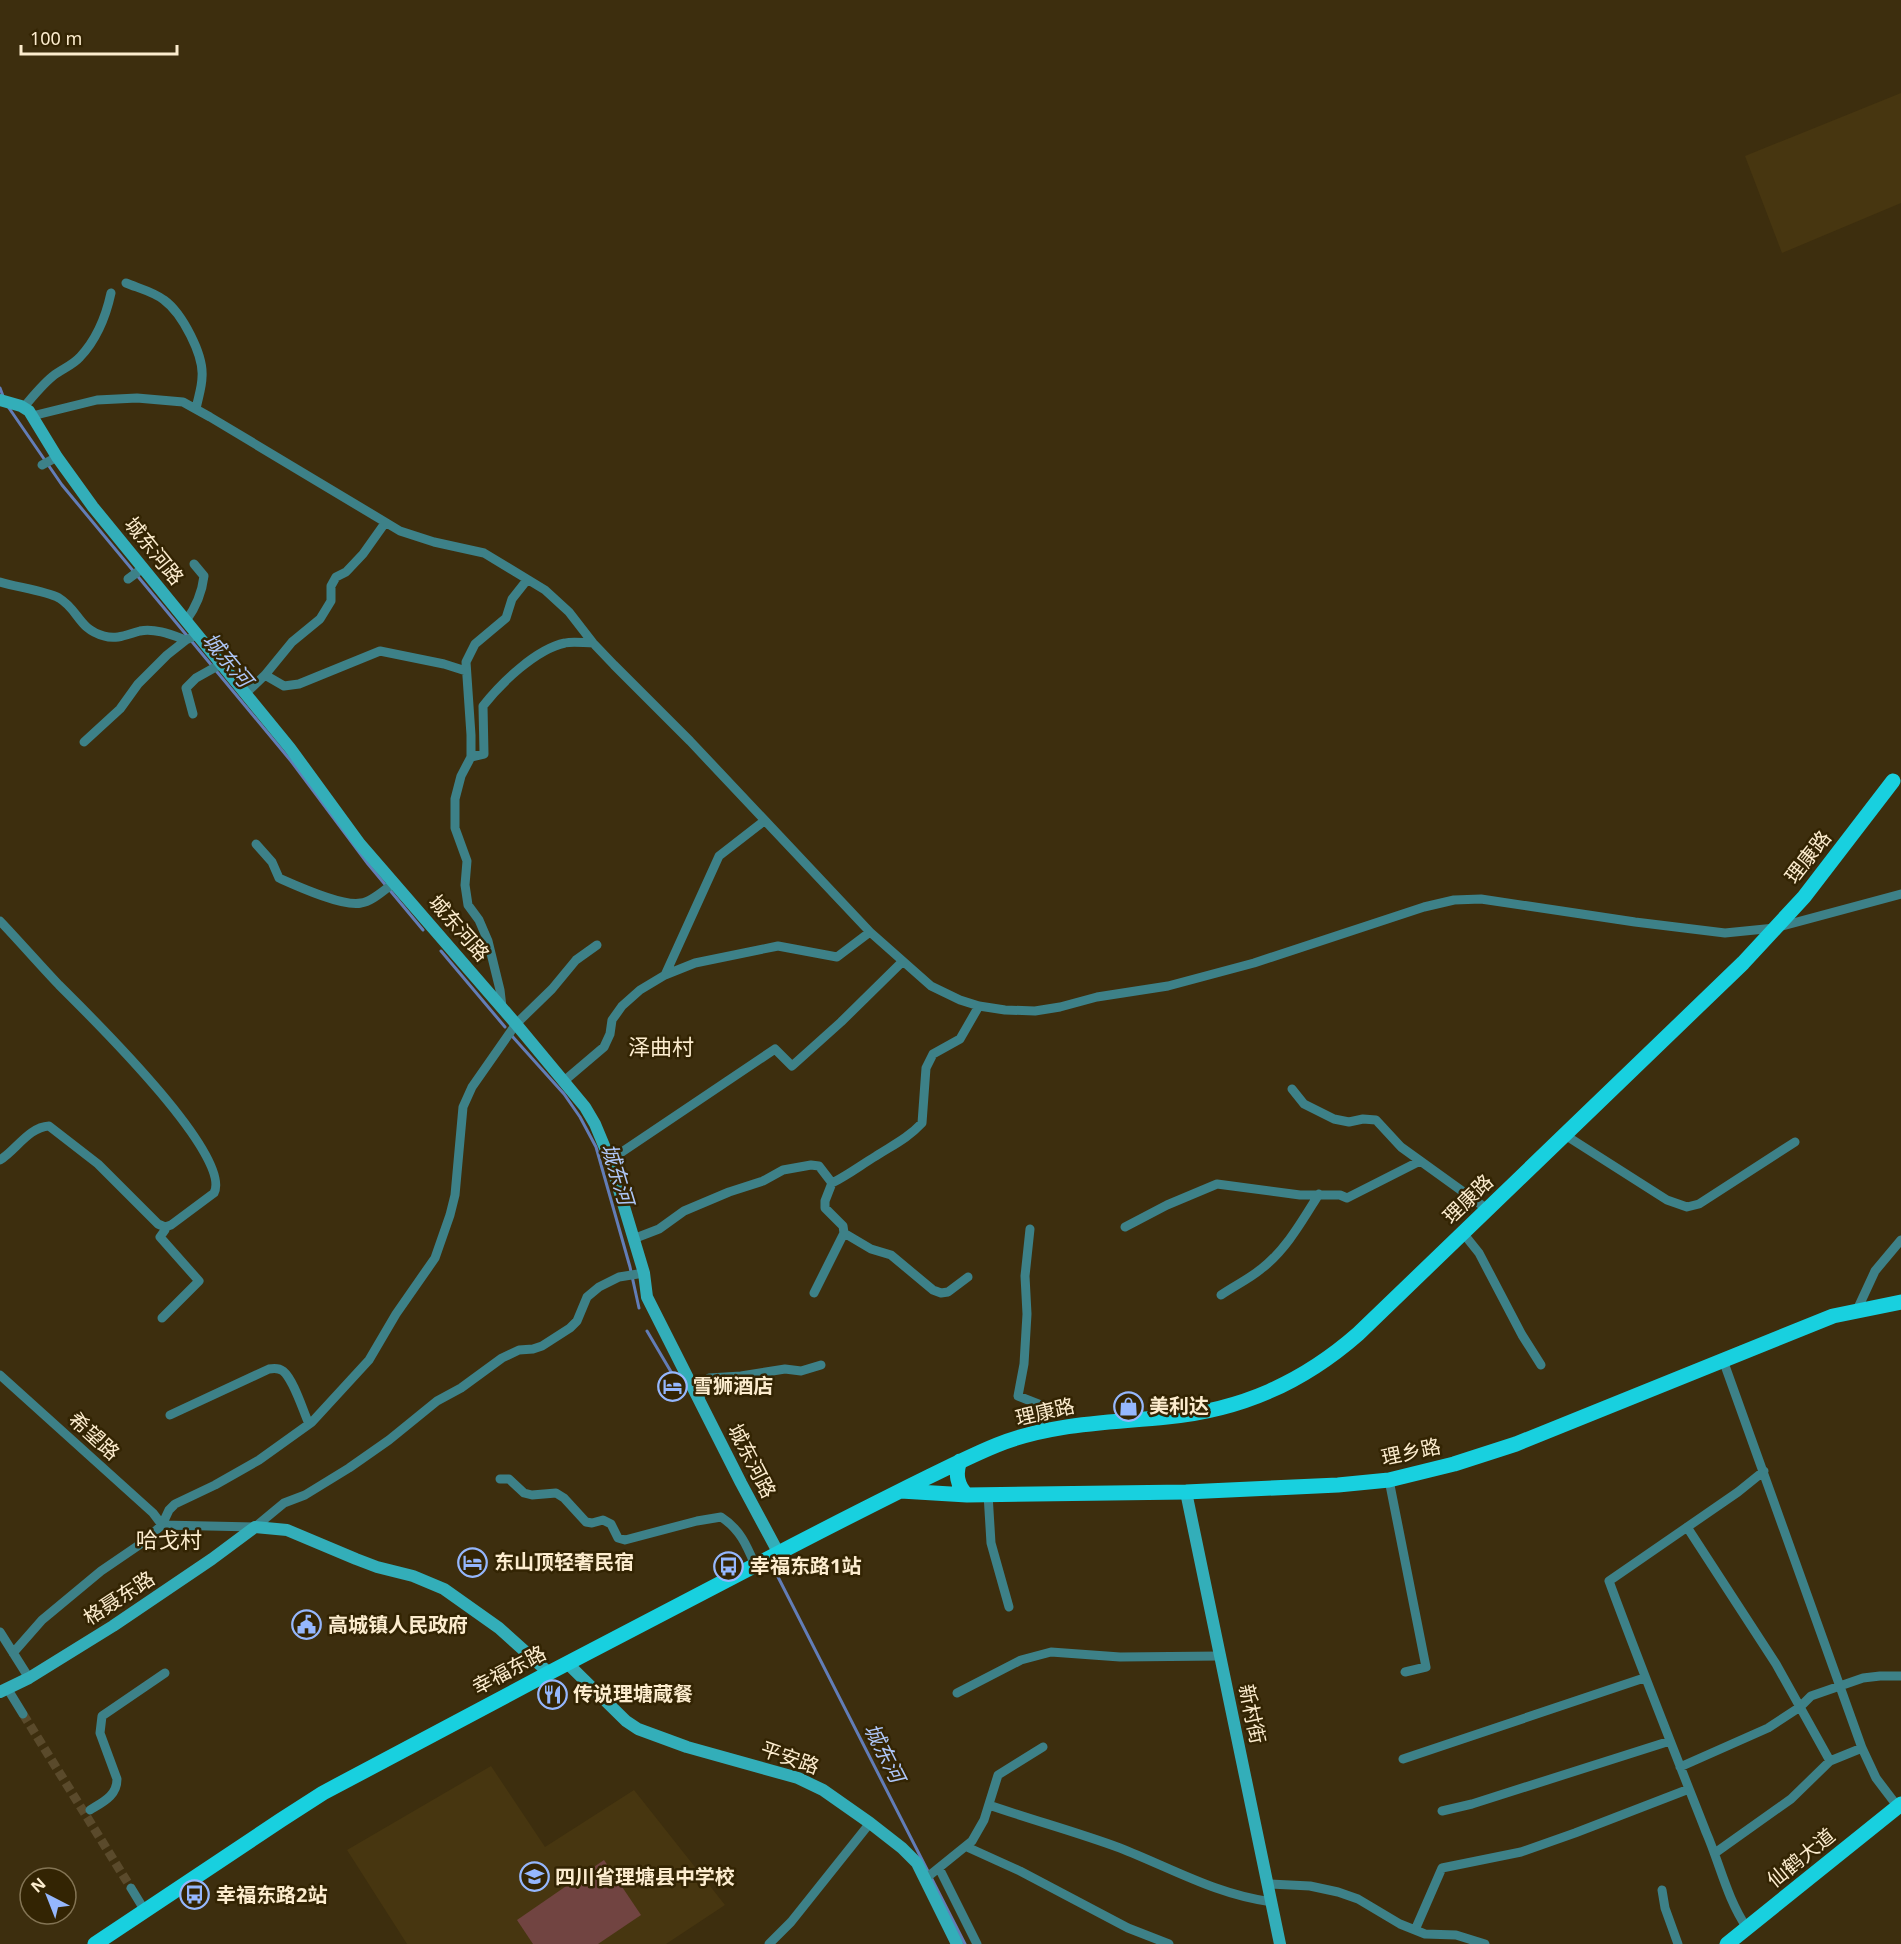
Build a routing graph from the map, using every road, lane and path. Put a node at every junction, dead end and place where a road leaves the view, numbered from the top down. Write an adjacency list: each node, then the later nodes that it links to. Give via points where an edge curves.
1 (126, 283): 4 (street, via 163,299 186,328 202,365)
2 (111, 293): 5 (street, via 107,313 93,340 79,358 35,393)
3 (0, 400): 5 (street)
4 (196, 409): 5 (street, via 183,402 120,398); 6 (street)
5 (28, 412): 8 (street, 城东河路, via 50,461)
6 (385, 523): 10 (street, via 434,542 484,553); 17 (street, via 363,554 336,577 331,586 331,601 320,619 292,642)
7 (194, 564): 12 (street, via 204,576 203,588)
8 (143, 568): 9 (street); 12 (street, 城东河路)
9 (128, 579)
10 (527, 580): 14 (street, via 569,612); 16 (street, via 512,599 506,618 475,644)
11 (0, 582): 13 (street, via 59,598 90,632 107,637 142,631)
12 (186, 621): 13 (street, 城东河路)
13 (192, 637): 15 (street, 城东河路); 20 (street, via 145,676 120,709)
14 (593, 643): 21 (street, via 565,643 516,671 483,706 484,754); 23 (street)
15 (215, 667): 18 (street, 城东河路); 19 (street, via 186,688)
16 (466, 671): 17 (street, via 380,651 299,684 284,686); 21 (street)
17 (265, 675): 18 (street)
18 (245, 694): 25 (street, 城东河路)
19 (193, 714)
20 (84, 742)
21 (471, 757): 34 (street, via 455,799 456,828 467,861 468,905 488,941)
22 (1896, 777): 28 (main road, 理康路, via 1804,897)
23 (764, 820): 29 (street); 32 (street, via 719,856)
24 (256, 844): 25 (street, via 272,862 279,878 321,895 360,904)
25 (394, 883): 34 (street, 城东河路)
26 (1901, 894): 28 (street)
27 (0, 921): 46 (street, via 140,1068 208,1159 215,1177 214,1193)
28 (1775, 928): 33 (street, via 1725,933 1481,899 1454,900 1168,986 1035,1011); 38 (main road, 理康路)
29 (870, 932): 31 (street); 32 (street, via 837,957 778,946 695,963)
30 (597, 945): 35 (street, via 576,960)
31 (902, 962): 33 (street, via 931,986); 41 (street, via 792,1066 774,1049)
32 (665, 975): 36 (street, via 622,1006 612,1020 604,1047)
33 (978, 1006): 43 (street, via 960,1039 933,1054 926,1068 922,1123 896,1146)
34 (502, 1007): 35 (street, 城东河路)
35 (514, 1026): 36 (street, 城东河路); 66 (street, via 472,1087 463,1107 455,1196 435,1258 369,1360)
36 (564, 1081): 41 (street, 城东河路, via 596,1124)
37 (1292, 1089): 42 (street, via 1304,1104 1334,1119 1376,1120)
38 (1565, 1135): 39 (street, via 1667,1200 1687,1206 1699,1204); 45 (main road, 理康路)
39 (1796, 1142)
40 (0, 1160): 46 (street, via 37,1128 49,1126 98,1164)
41 (610, 1160): 51 (street, 城东河路)
42 (1420, 1161): 44 (street, via 1347,1198); 45 (street)
43 (832, 1183): 49 (street, via 825,1208 843,1226); 51 (street, via 819,1166 783,1170 684,1211)
44 (1319, 1194): 47 (street, via 1217,1184); 56 (street, via 1272,1260)
45 (1487, 1209): 50 (main road, 理康路)
46 (165, 1227): 59 (street, via 160,1237 199,1281)
47 (1125, 1227)
48 (1030, 1229): 67 (street, via 1024,1364 1018,1396 1046,1407)
49 (844, 1233): 54 (street, via 871,1249 891,1255 937,1292 948,1292); 55 (street)
50 (1463, 1233): 62 (street, via 1479,1253); 67 (main road, 理康路, via 1338,1352 1284,1385 1243,1402 1192,1414 1082,1424)
51 (633, 1239): 53 (street, 城东河路)
52 (1901, 1240): 58 (street, via 1875,1271)
53 (641, 1274): 64 (street, 城东河路, via 647,1297); 77 (street, via 606,1282 592,1292 570,1328 542,1346 502,1358 437,1401 349,1468 284,1503)
54 (968, 1276)
55 (814, 1293)
56 (1221, 1295)
57 (1901, 1302): 58 (main road, 理乡路)
58 (1857, 1310): 60 (main road, 理乡路, via 1796,1329)
59 (162, 1318)
60 (1723, 1360): 69 (street); 71 (main road, 理乡路, via 1495,1451)
61 (821, 1365): 64 (street, via 801,1371 785,1369 710,1378)
62 (1541, 1365)
63 (0, 1375): 76 (street, 希望路)
64 (699, 1400): 79 (street, 城东河路)
65 (170, 1415): 66 (street, via 276,1368 288,1377)
66 (309, 1424): 76 (street, via 259,1460 175,1504)
67 (1044, 1432): 68 (main road, 理康路)
68 (960, 1461): 72 (main road, 幸福东路); 75 (main road, via 958,1478)
69 (1764, 1471): 78 (street); 92 (street)
70 (500, 1479): 80 (street, via 509,1479 532,1495 556,1493 586,1522 603,1520 611,1524 618,1538 625,1540 721,1517 733,1524 744,1539)
71 (1389, 1480): 73 (main road, 理乡路); 87 (street, via 1426,1667)
72 (901, 1491): 75 (main road, 理乡路); 79 (main road, 幸福东路)
73 (1186, 1492): 74 (main road, 理乡路); 84 (street, 新村街)
74 (988, 1494): 75 (main road, 理乡路); 81 (street, via 991,1542)
75 (967, 1495)
76 (162, 1525): 77 (street); 83 (street, via 42,1620)
77 (255, 1527): 86 (street, via 287,1530 377,1567 437,1586 499,1628); 90 (street, 格聂东路, via 153,1599)
78 (1687, 1527): 91 (street, via 1609,1581); 95 (street)
79 (778, 1552): 80 (main road, 幸福东路)
80 (755, 1565): 85 (main road, 幸福东路)
81 (1009, 1607)
82 (0, 1632): 83 (street)
83 (13, 1653): 90 (street)
84 (1220, 1656): 94 (street, via 1120,1657 1052,1652 1016,1663); 112 (street, 新村街)
85 (567, 1663): 86 (main road, 幸福东路); 108 (street, 平安路, via 638,1729 798,1778 823,1790)
86 (548, 1672): 116 (main road, 幸福东路, via 323,1793)
87 (1405, 1672)
88 (165, 1674): 106 (street, via 102,1716 100,1732 117,1784 113,1793)
89 (1901, 1676): 92 (street, via 1863,1678)
90 (29, 1678): 93 (street, 格聂东路)
91 (1644, 1678): 97 (street); 100 (street)
92 (1840, 1685): 95 (street, via 1811,1696); 99 (street)
93 (4, 1690): 96 (street)
94 (957, 1694)
95 (1800, 1707): 101 (street); 102 (street, via 1768,1728)
96 (23, 1714)
97 (1670, 1741): 102 (street); 107 (street)
98 (1043, 1747): 104 (street, via 998,1775)
99 (1862, 1748): 101 (street); 105 (street, via 1876,1778)
100 (1402, 1759)
101 (1830, 1761): 110 (street, via 1791,1799)
102 (1680, 1767): 103 (street)
103 (1689, 1789): 110 (street); 118 (street, via 1521,1852 1442,1868)
104 (989, 1805): 109 (street); 115 (street, via 1120,1848 1216,1890)
105 (1900, 1806): 117 (main road, 仙鹤大道)
106 (90, 1810)
107 (1442, 1811)
108 (870, 1823): 111 (street, 平安路); 121 (street)
109 (967, 1847): 111 (street); 124 (street, via 1128,1928)
110 (1715, 1853): 117 (street, via 1733,1907)
111 (931, 1875): 122 (street, 平安路); 123 (street)
112 (1268, 1884): 115 (street, 新村街); 118 (street, via 1338,1892)
113 (130, 1888): 116 (street)
114 (1662, 1890): 127 (street)
115 (1272, 1902): 125 (street, 新村街)
116 (145, 1911): 120 (main road, 幸福东路)
117 (1747, 1928): 128 (main road, 仙鹤大道)
118 (1415, 1930): 119 (street)
119 (1450, 1940): 126 (street)
120 (95, 1944)
121 (769, 1944)
122 (957, 1944)
123 (977, 1944)
124 (1169, 1944)
125 (1280, 1944)
126 (1485, 1944)
127 (1678, 1944)
128 (1727, 1944)

